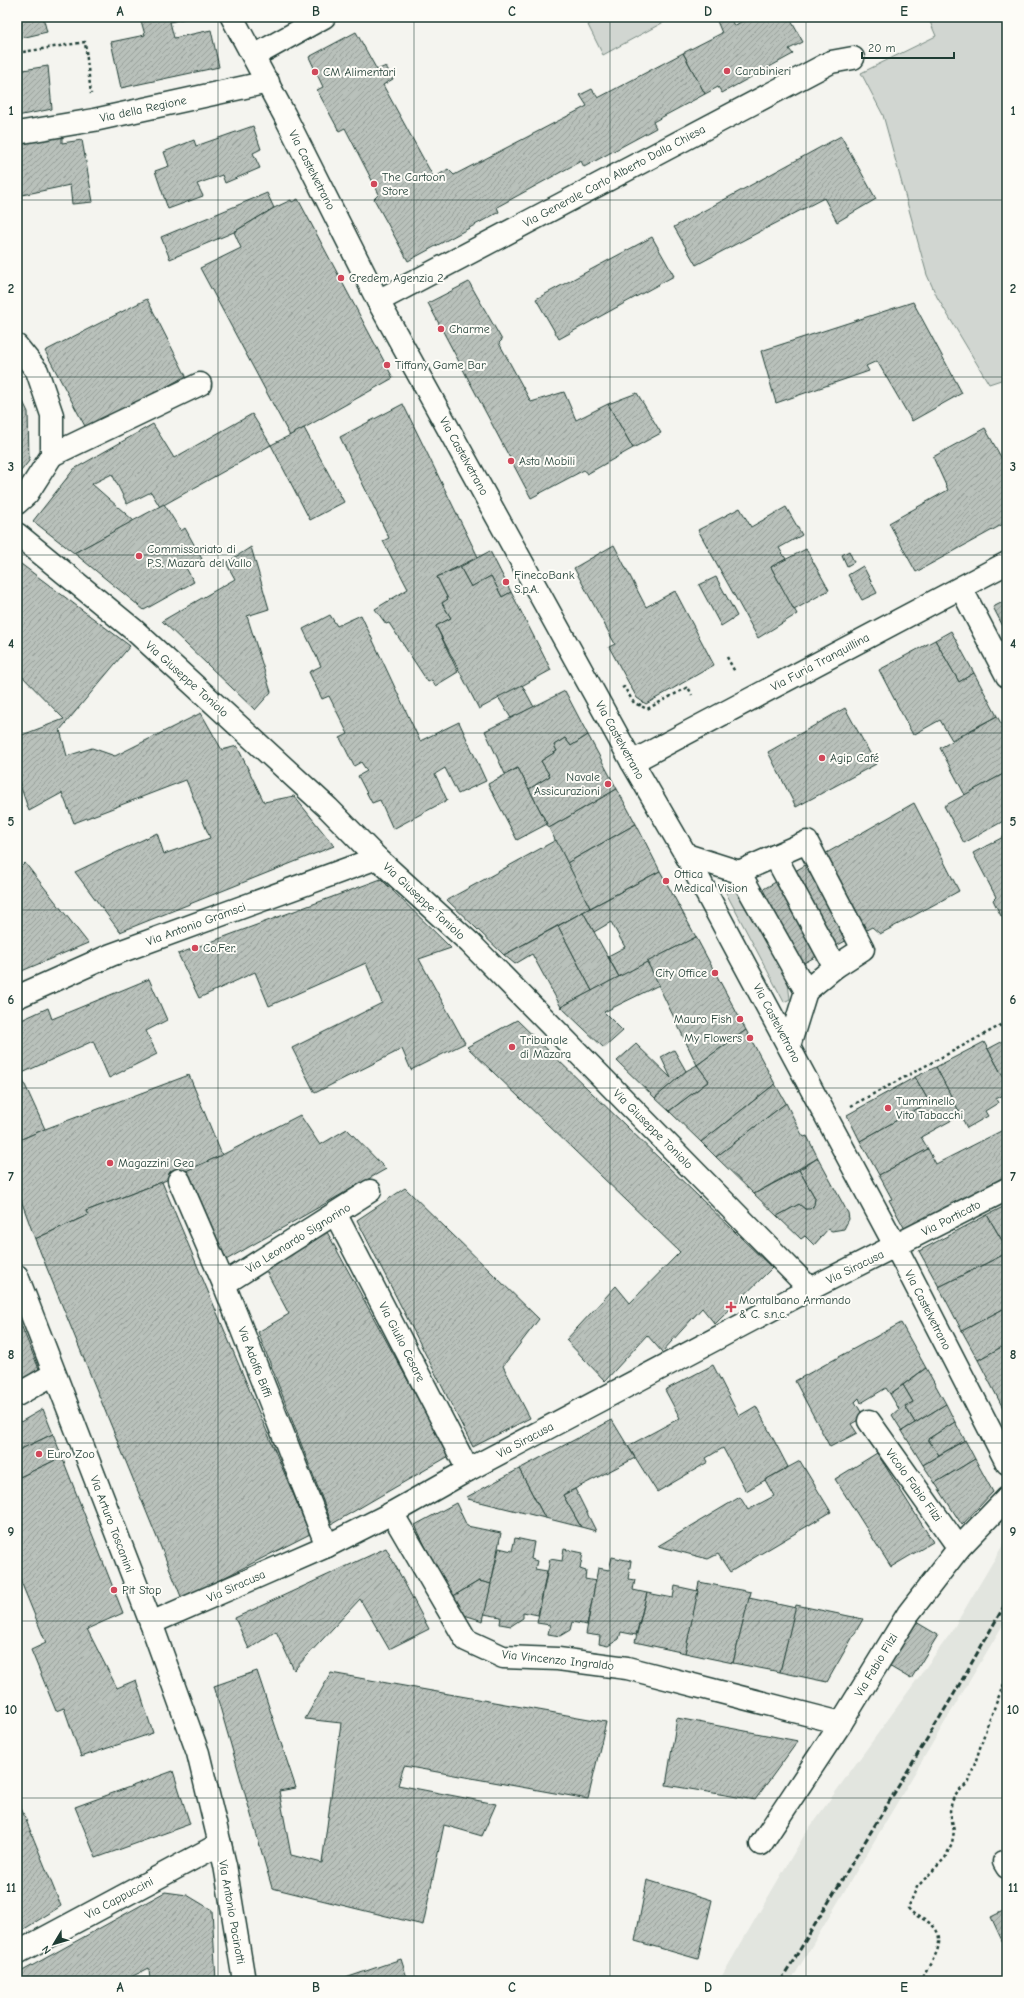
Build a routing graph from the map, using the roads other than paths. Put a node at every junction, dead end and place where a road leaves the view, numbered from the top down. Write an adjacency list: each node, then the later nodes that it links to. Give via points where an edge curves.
1 (232, 17): 3 (street, Via Castelvetrano)
2 (324, 17): 3 (street)
3 (254, 56): 5 (street, Via Castelvetrano)
4 (853, 58): 7 (street, Via Generale Carlo Alberto Dalla Chiesa, via 831,62)
5 (268, 82): 6 (street, Via della Regione, via 94,120); 7 (street, Via Castelvetrano)
6 (17, 133)
7 (378, 300): 16 (street, Via Castelvetrano)
8 (17, 346): 10 (street, via 37,371 52,415)
9 (200, 384): 10 (street)
10 (52, 455): 11 (street, via 28,494)
11 (17, 503)
12 (17, 534): 19 (street, Via Giuseppe Toniolo, via 134,630 328,808)
13 (1007, 563): 14 (street, Via Furia Tranquillina)
14 (961, 588): 15 (street); 16 (street, Via Furia Tranquillina)
15 (1007, 676)
16 (632, 762): 17 (street, Via Castelvetrano)
17 (686, 856): 20 (street); 24 (street, Via Castelvetrano)
18 (775, 856): 20 (street); 21 (street); 21 (street, via 807,842 863,949)
19 (377, 858): 23 (street, Via Antonio Gramsci, via 111,955); 32 (street, Via Giuseppe Toniolo, via 470,943)
20 (739, 872): 22 (street)
21 (835, 967): 22 (street)
22 (806, 991): 24 (street)
23 (17, 997)
24 (789, 1046): 29 (street, Via Castelvetrano)
25 (179, 1180): 31 (street, Via Adolfo Biffi)
26 (1007, 1189): 29 (street, Via Porticato)
27 (370, 1191): 28 (street, Via Leonardo Signorino)
28 (336, 1215): 31 (street, Via Leonardo Signorino); 37 (street, Via Giulio Cesare)
29 (896, 1246): 32 (street, Via Siracusa); 36 (street, Via Castelvetrano)
30 (17, 1276): 33 (street, Via Arturo Toscanini)
31 (224, 1284): 40 (street, Via Adolfo Biffi)
32 (810, 1289): 37 (street, Via Siracusa)
33 (54, 1374): 34 (street); 42 (street, Via Arturo Toscanini)
34 (17, 1395)
35 (868, 1421): 41 (street, Vicolo Fabio Filzi)
36 (1007, 1463)
37 (468, 1470): 39 (street, Via Siracusa)
38 (1007, 1498): 41 (street, Via Fabio Filzi)
39 (392, 1513): 40 (street, Via Siracusa); 43 (street, Via Vincenzo Ingraldo, via 466,1640 503,1657 558,1659 627,1668)
40 (327, 1546): 42 (street, Via Siracusa)
41 (959, 1548): 43 (street, Via Fabio Filzi, via 908,1614)
42 (151, 1624): 44 (street, Via Arturo Toscanini, via 198,1753)
43 (841, 1723): 45 (street, Via Fabio Filzi)
44 (220, 1844): 46 (street, Via Cappuccini); 47 (street, Via Antonio Pacinotti)
45 (761, 1844)
46 (17, 1953)
47 (244, 1981)

